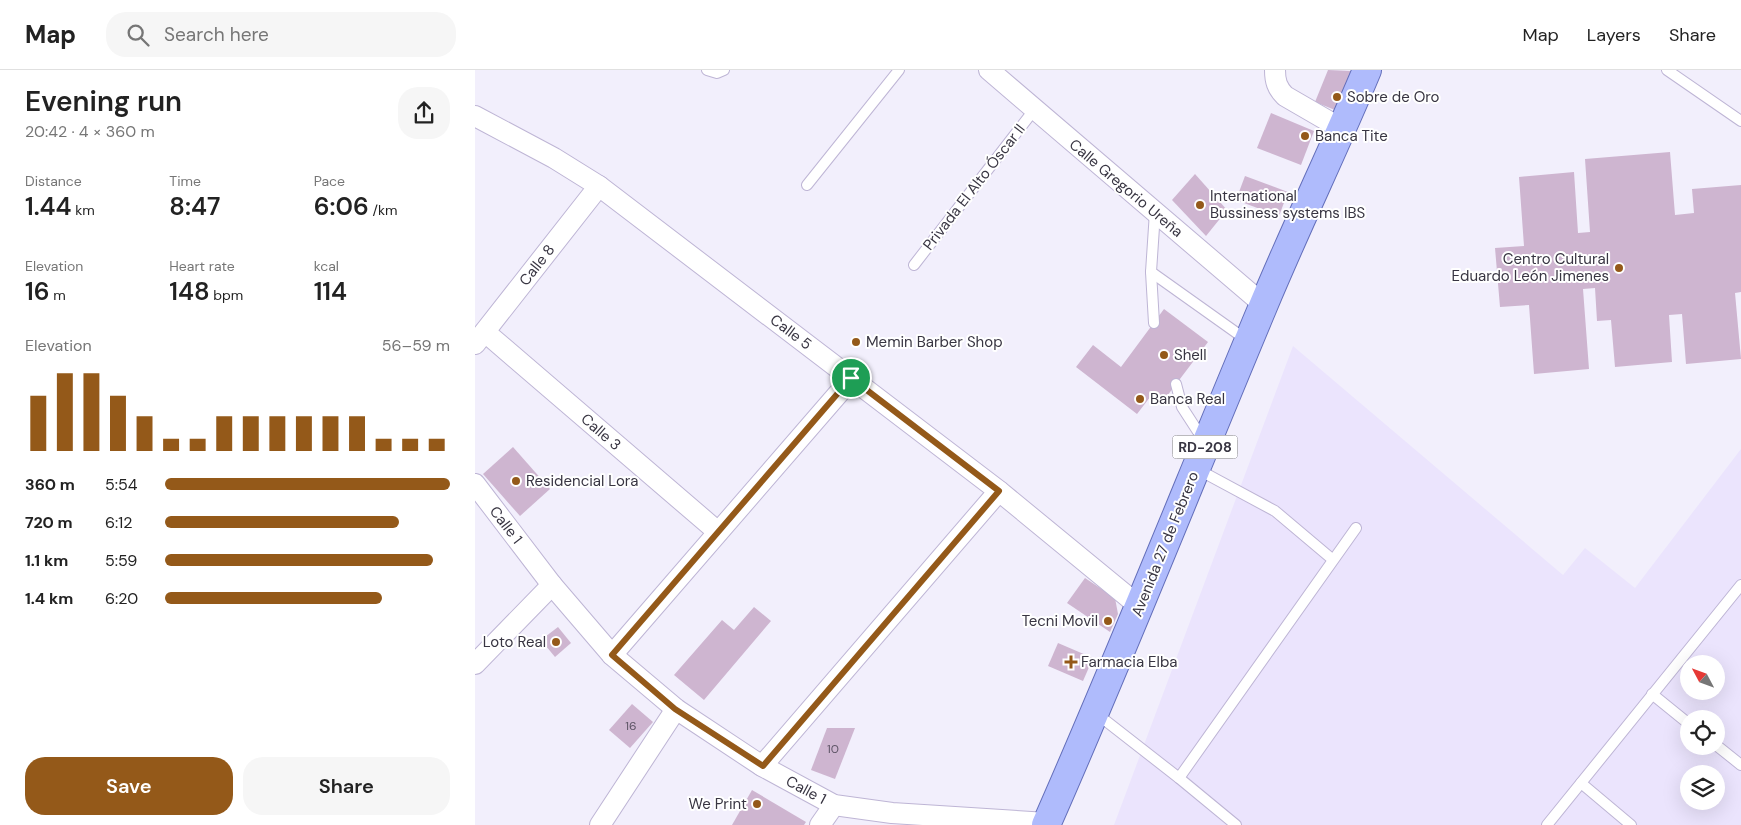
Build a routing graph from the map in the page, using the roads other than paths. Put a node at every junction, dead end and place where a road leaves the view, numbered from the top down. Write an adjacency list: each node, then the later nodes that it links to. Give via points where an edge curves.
1 (707, 70): 2 (lane, via 717,73)
2 (724, 70)
3 (899, 70): 12 (lane)
4 (989, 70): 8 (street, Calle Gregorio Ureña)
5 (1275, 70): 11 (street, via 1278,89 1285,96)
6 (1367, 70): 11 (main road, Avenida 27 de Febrero / RD-208)
7 (1667, 70): 10 (lane)
8 (1034, 110): 14 (street, Calle Gregorio Ureña); 15 (lane, Privada El Alto Óscar II)
9 (475, 116): 13 (street, Calle 5)
10 (1741, 121)
11 (1342, 129): 17 (main road, Avenida 27 de Febrero / RD-208)
12 (807, 184)
13 (599, 186): 19 (street, Calle 8); 21 (street, Calle 5)
14 (1155, 212): 16 (lane); 17 (street, Calle Gregorio Ureña)
15 (914, 265)
16 (1151, 272): 18 (lane); 20 (lane)
17 (1263, 305): 20 (main road, Avenida 27 de Febrero / RD-208)
18 (1154, 323)
19 (480, 338): 27 (street, Calle 3)
20 (1248, 342): 23 (main road, Avenida 27 de Febrero / RD-208)
21 (851, 378): 25 (street, Calle 5); 27 (street)
22 (1176, 384): 23 (lane)
23 (1201, 456): 28 (lane, via 1275,511); 31 (main road, Avenida 27 de Febrero / RD-208)
24 (475, 484): 29 (street, Calle 1)
25 (999, 491): 31 (street, Calle 5); 40 (street)
26 (1355, 528): 28 (lane)
27 (718, 532): 32 (street)
28 (1332, 559): 41 (lane)
29 (552, 585): 32 (street, Calle 1); 33 (street)
30 (1741, 585): 34 (lane)
31 (1139, 606): 36 (main road, Avenida 27 de Febrero / RD-208)
32 (612, 655): 35 (street, Calle 1)
33 (475, 664)
34 (1652, 694): 37 (lane); 42 (lane)
35 (675, 709): 40 (street, Calle 1); 45 (street)
36 (1096, 713): 41 (lane); 44 (main road, Avenida 27 de Febrero / RD-208)
37 (1680, 717)
38 (1725, 752): 39 (lane)
39 (1741, 765)
40 (763, 766): 43 (street, Calle 1)
41 (1179, 778): 47 (lane)
42 (1581, 783): 48 (lane); 49 (lane)
43 (834, 805): 44 (street, Calle 1, via 892,813); 46 (street)
44 (1047, 824)
45 (600, 825)
46 (820, 825)
47 (1236, 825)
48 (1547, 825)
49 (1631, 825)

